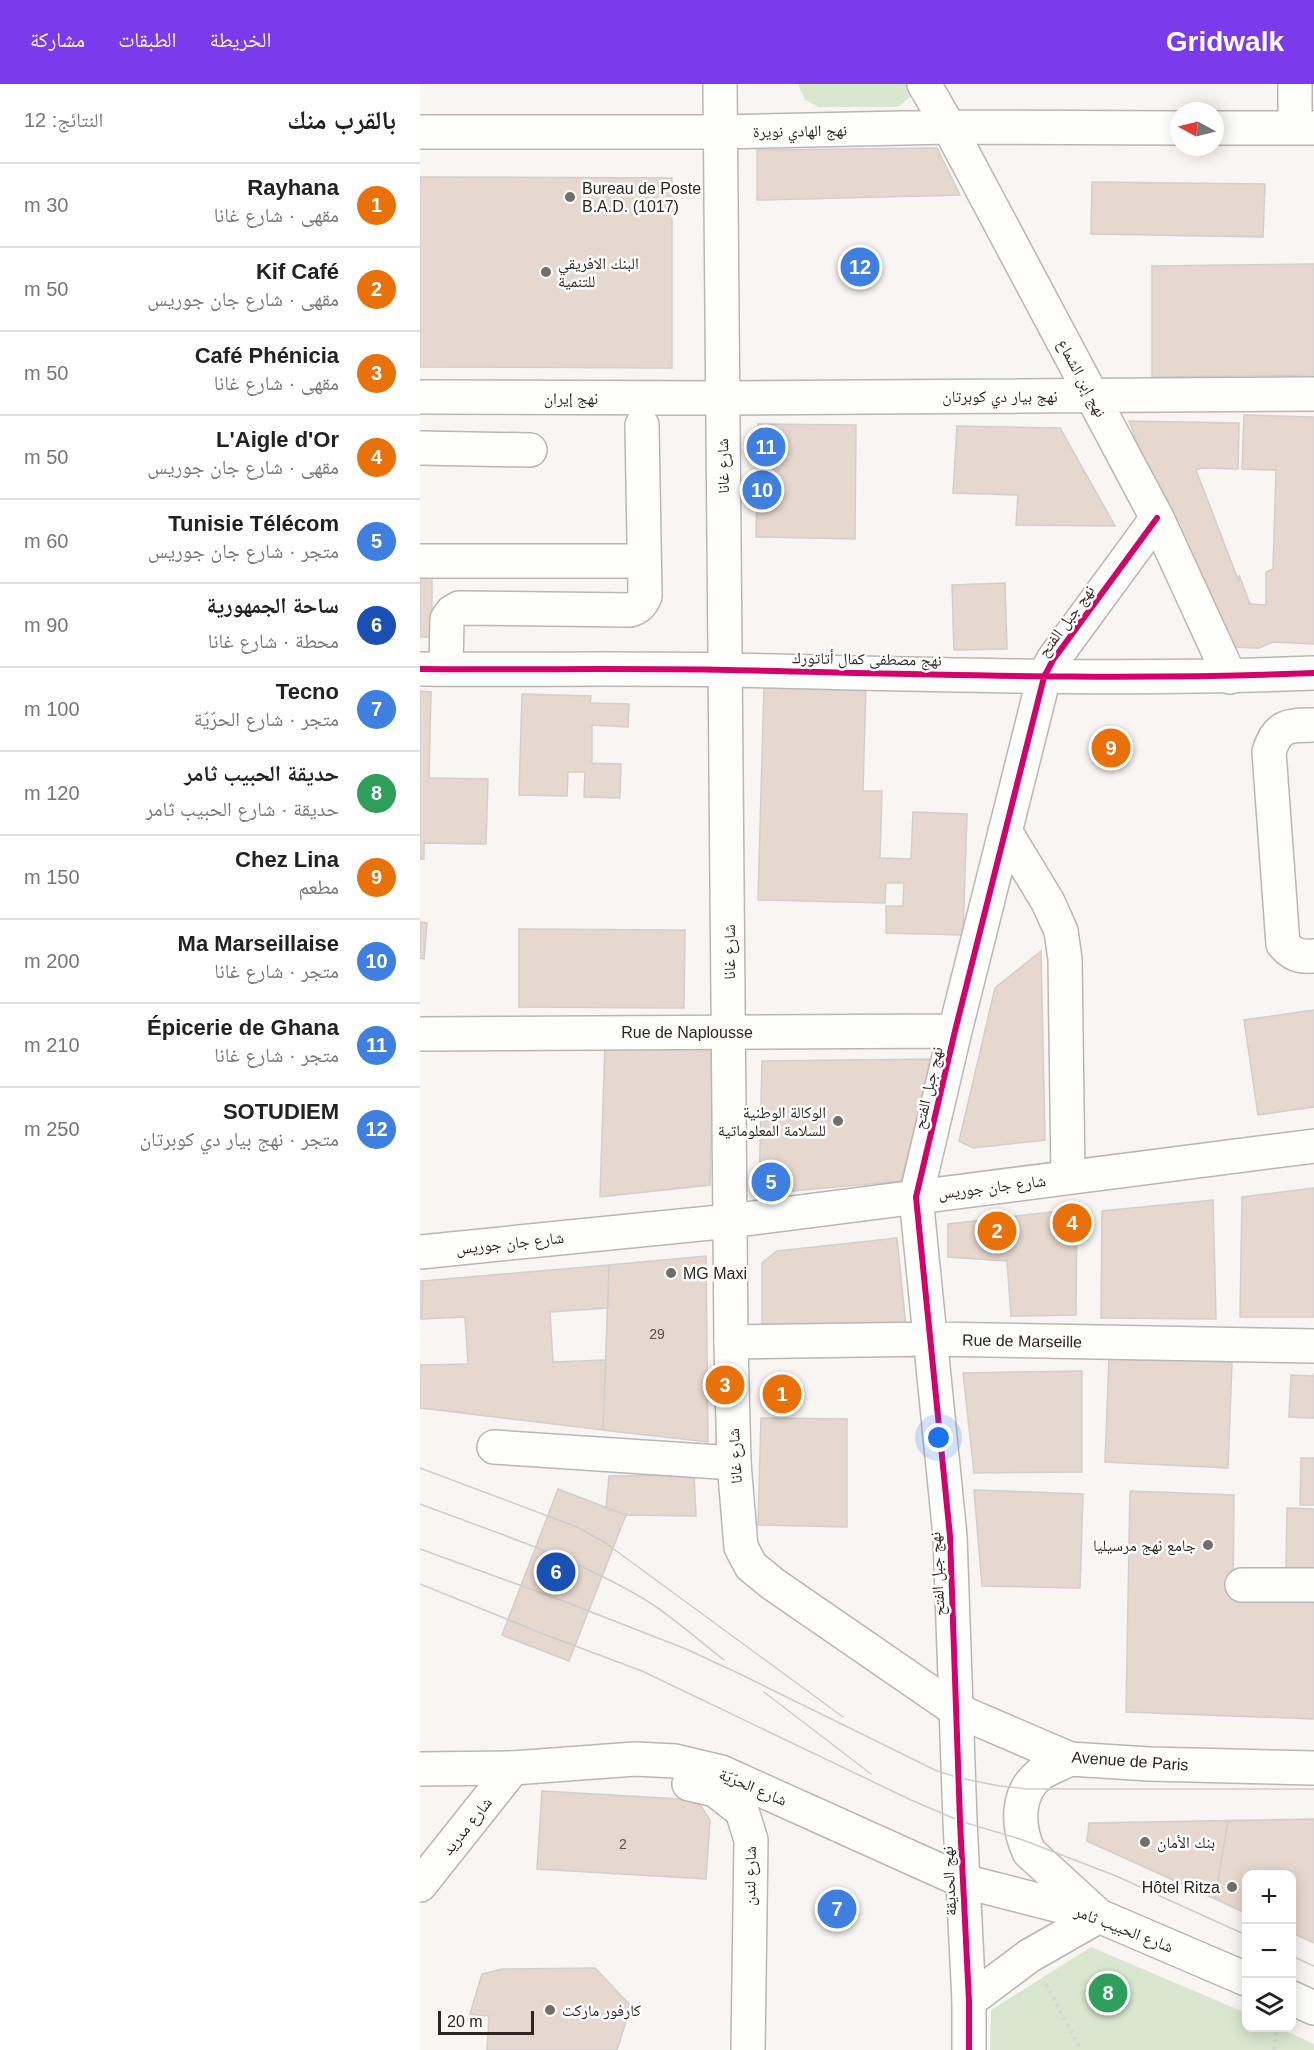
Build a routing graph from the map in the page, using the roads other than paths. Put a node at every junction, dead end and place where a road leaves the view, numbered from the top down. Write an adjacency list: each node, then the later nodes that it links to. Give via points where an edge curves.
1 (720, 84): 9 (street, شارع غانا)
2 (924, 84): 4 (street, نهج إبن الشماع)
3 (1295, 84): 7 (street)
4 (950, 127): 5 (street, نهج الهادي نويرة); 9 (street, نهج الهادي نويرة); 11 (street, نهج إبن الشماع)
5 (1170, 128)
6 (1224, 128): 7 (street)
7 (1304, 128)
8 (420, 132): 9 (street, نهج الهادي نويرة)
9 (721, 132): 13 (street, شارع غانا)
10 (1314, 394): 11 (street, نهج بيار دي كوبرتان)
11 (1091, 396): 13 (street, نهج بيار دي كوبرتان); 17 (street, نهج إبن الشماع)
12 (420, 398): 13 (street, نهج إيران)
13 (722, 398): 21 (street, شارع غانا)
14 (642, 425): 19 (street)
15 (420, 448): 16 (street)
16 (530, 450)
17 (1157, 518): 23 (street, نهج إبن الشماع); 24 (street, نهج جبل الفتح)
18 (420, 561): 19 (street)
19 (644, 561): 20 (street, via 645,596 640,605 630,610 459,608 447,619)
20 (433, 669): 21 (street, نهج مصطفى كمال أتاتورك)
21 (726, 670): 24 (street, نهج مصطفى كمال أتاتورك); 29 (street, شارع غانا)
22 (1314, 674): 23 (street, نهج مصطفى كمال أتاتورك)
23 (1230, 676): 24 (street, نهج مصطفى كمال أتاتورك)
24 (1044, 677): 26 (street, نهج جبل الفتح)
25 (1314, 726): 27 (street, via 1284,728 1273,738 1269,752 1283,944 1292,954)
26 (1005, 831): 28 (street, نهج جبل الفتح); 32 (street, via 1061,931 1065,958)
27 (1314, 956)
28 (955, 1031): 29 (street, Rue de Naplousse); 33 (street, نهج جبل الفتح)
29 (728, 1032): 30 (street, Rue de Naplousse); 34 (street, شارع غانا)
30 (420, 1034)
31 (1314, 1146): 32 (street, شارع جان جوريس)
32 (1068, 1178): 33 (street, شارع جان جوريس)
33 (916, 1197): 34 (street, شارع جان جوريس); 36 (street, نهج جبل الفتح)
34 (730, 1221): 35 (street, شارع جان جوريس); 37 (street, شارع غانا)
35 (420, 1252)
36 (931, 1339): 37 (street, Rue de Marseille); 38 (street, Rue de Marseille); 43 (street, نهج جبل الفتح, via 950,1536)
37 (731, 1342): 40 (street, شارع غانا)
38 (1314, 1346)
39 (494, 1448): 40 (street)
40 (734, 1463): 43 (street, شارع غانا, via 741,1547 751,1566)
41 (1314, 1584): 42 (street)
42 (1242, 1585)
43 (956, 1710): 44 (street, Avenue de Paris); 49 (street, نهج الحديقة)
44 (1070, 1759): 47 (street, Avenue de Paris); 51 (street, via 1041,1774 1026,1789 1019,1817 1023,1840 1029,1852)
45 (572, 1764): 46 (street, شارع الحرّيّة); 49 (street, شارع الحرّيّة, via 634,1759 675,1761 721,1772); 56 (street, شارع لندن, via 716,1790 742,1811 752,1840)
46 (513, 1768): 48 (street, شارع الحرّيّة); 50 (street, شارع مدريد)
47 (1314, 1768)
48 (420, 1769)
49 (963, 1881): 51 (street, شارع الحبيب ثامر); 54 (street, نهج الحديقة)
50 (420, 1885)
51 (1099, 1916): 52 (street, شارع الحبيب ثامر); 54 (street, via 1029,1956)
52 (1244, 1978)
53 (1296, 2000): 55 (street)
54 (969, 2001): 57 (street, نهج الحديقة)
55 (1314, 2008)
56 (748, 2050)
57 (969, 2050)

